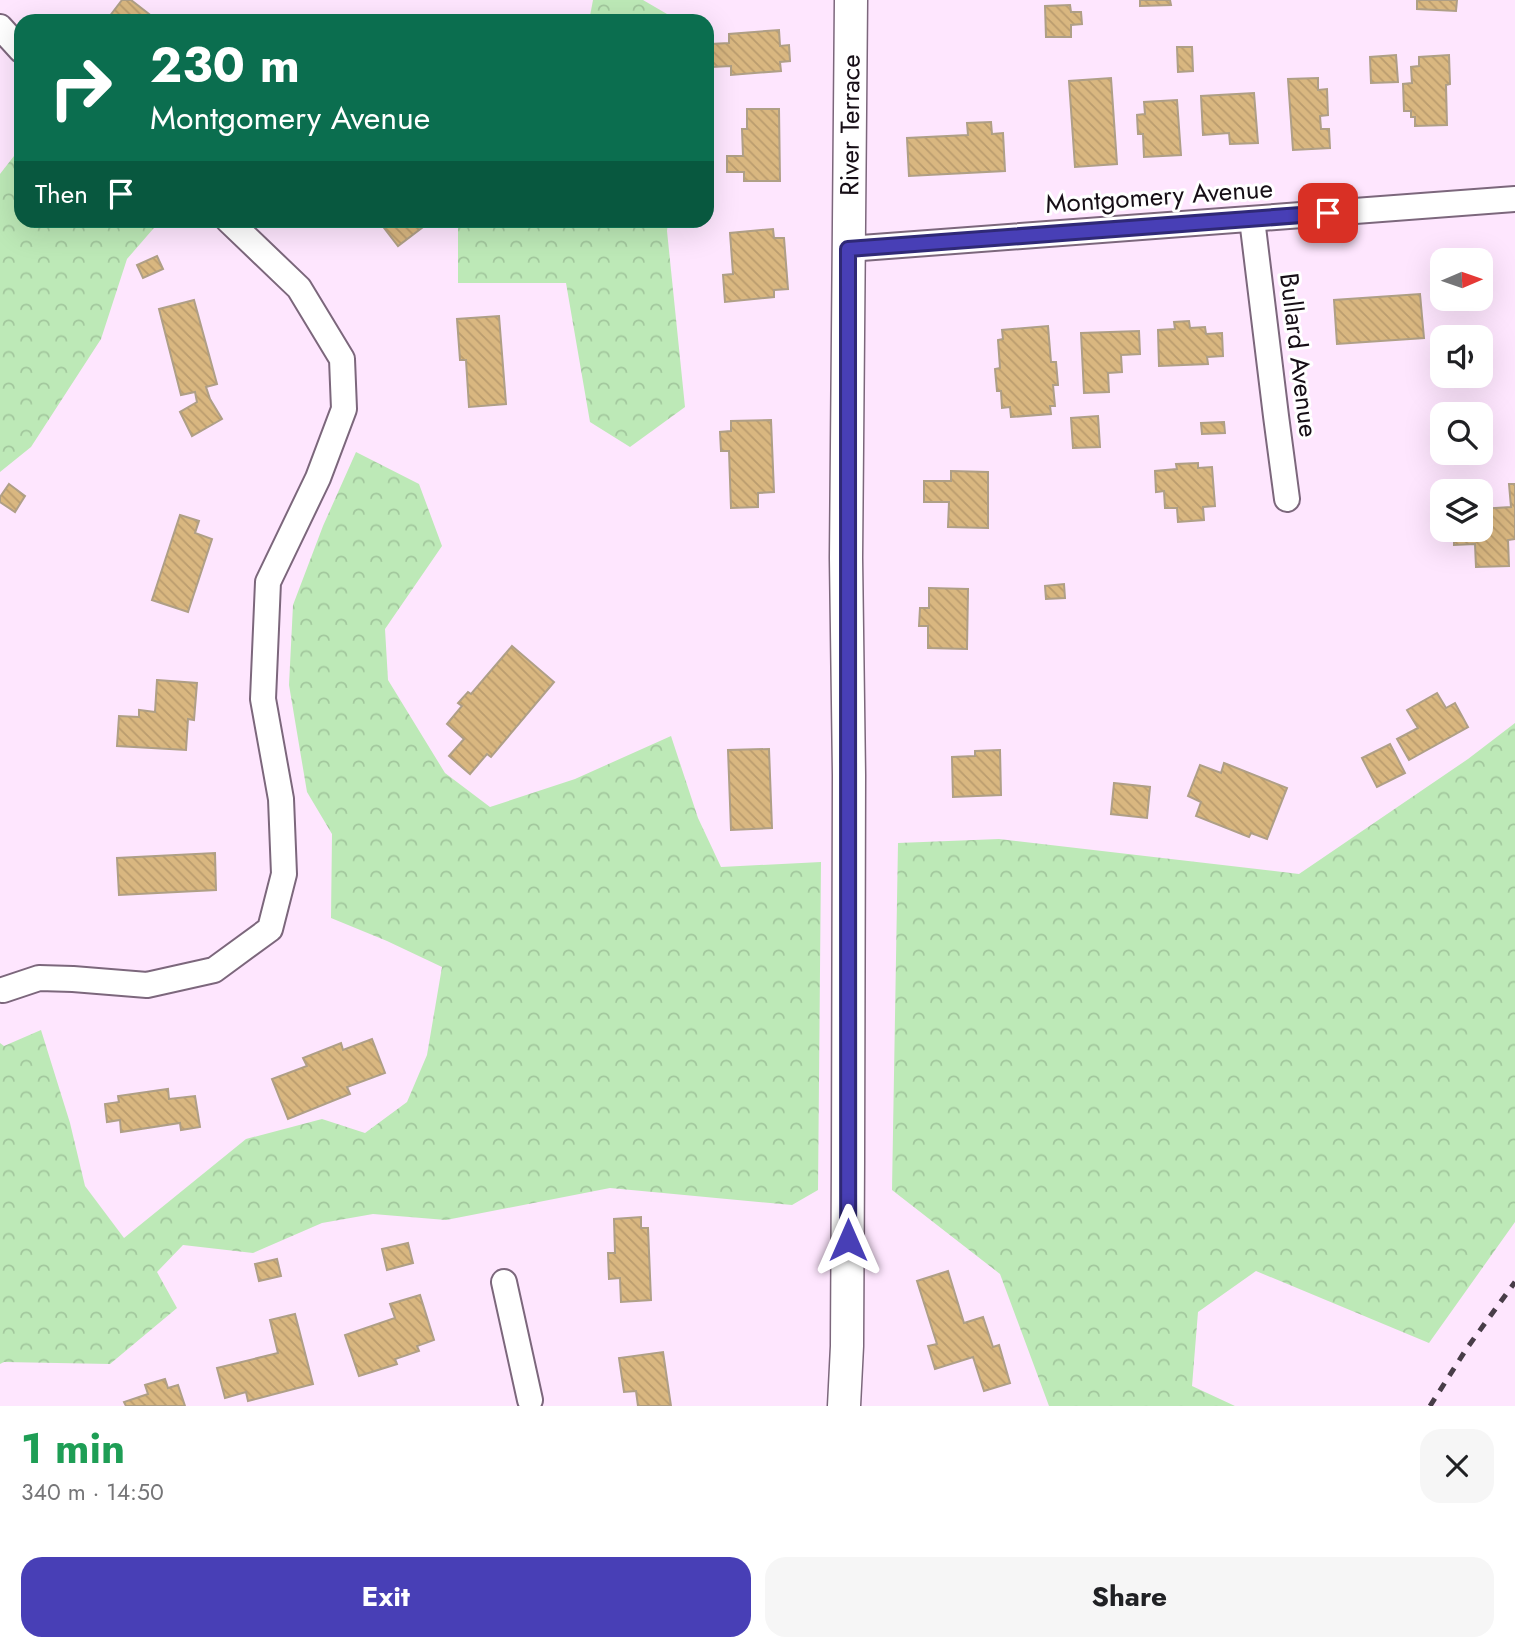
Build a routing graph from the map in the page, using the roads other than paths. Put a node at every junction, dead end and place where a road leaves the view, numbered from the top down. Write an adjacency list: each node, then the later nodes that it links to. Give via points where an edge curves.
1 (851, 0): 7 (street, River Terrace)
2 (0, 27): 3 (street)
3 (14, 42)
4 (1515, 198): 5 (street, Montgomery Avenue)
5 (1252, 219): 7 (street, Montgomery Avenue); 8 (street, Bullard Avenue)
6 (236, 228): 9 (street, via 299,288 342,359 344,409 268,582 263,699 281,799 284,874 270,929 214,970 148,985 39,978)
7 (848, 249): 12 (street, River Terrace, via 849,981)
8 (1287, 499)
9 (3, 990)
10 (504, 1282): 11 (street)
11 (523, 1404)
12 (844, 1406)

